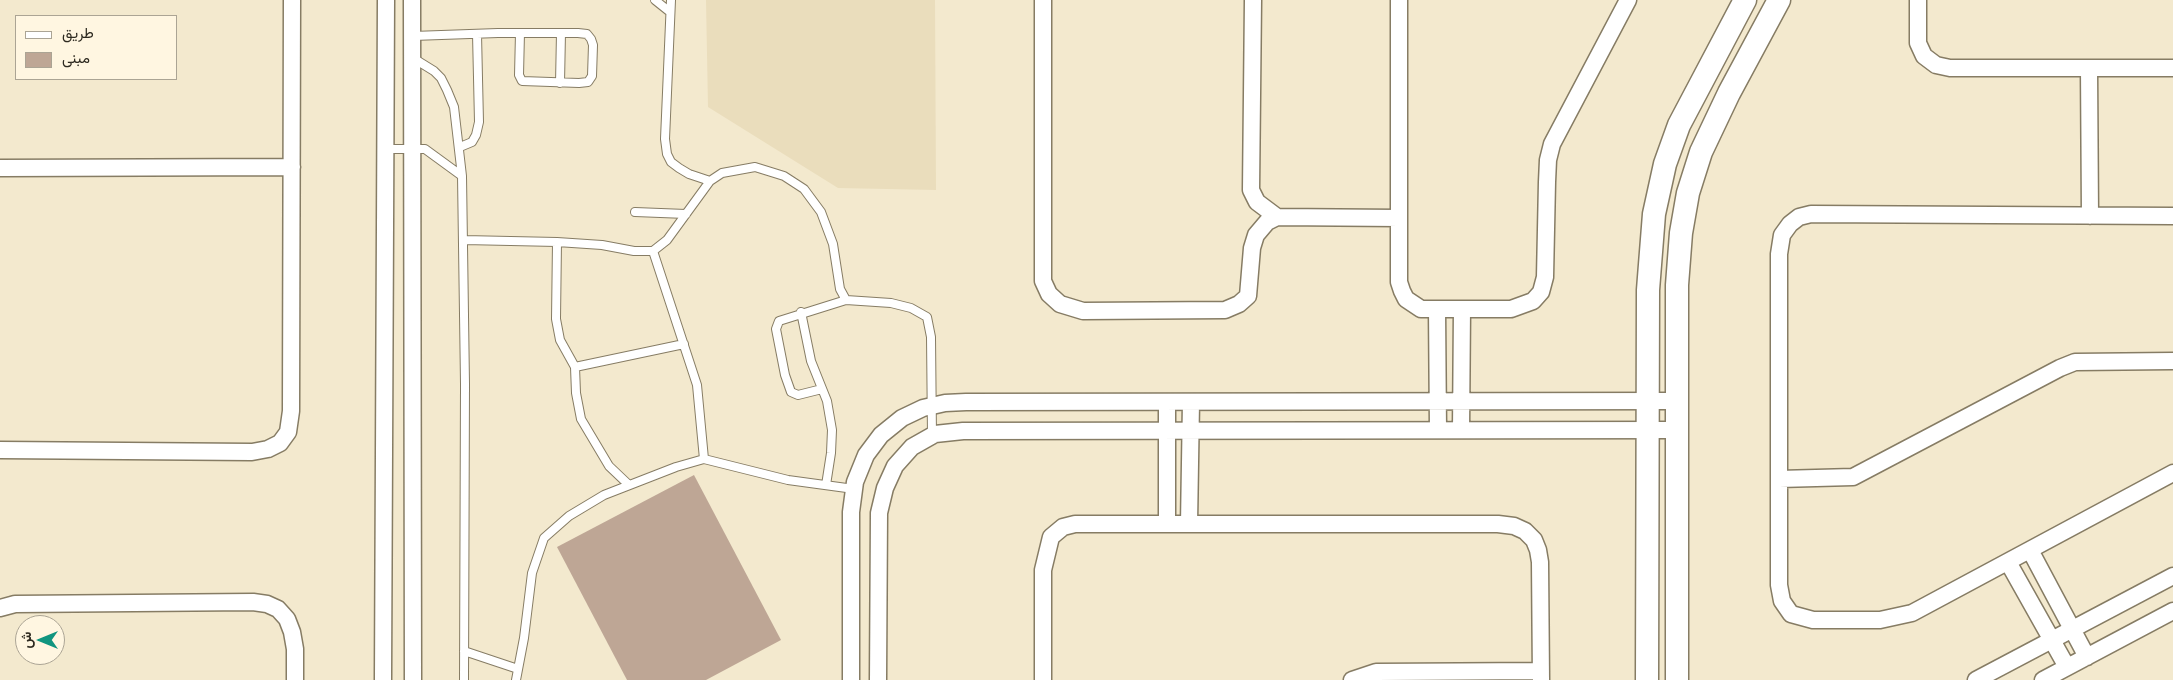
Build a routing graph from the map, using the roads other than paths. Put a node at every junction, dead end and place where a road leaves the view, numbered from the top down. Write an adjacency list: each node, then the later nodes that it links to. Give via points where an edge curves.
1 (292, 0): 25 (street)
2 (386, 0): 24 (street)
3 (412, 0): 17 (street)
4 (655, 0): 13 (lane)
5 (671, 0): 13 (lane)
6 (1043, 0): 33 (street, via 1043,281 1048,294 1060,304 1083,311 1225,310 1248,296 1256,235 1266,222)
7 (1253, 0): 33 (street, via 1251,190 1258,202)
8 (1399, 0): 34 (street)
9 (1628, 0): 40 (street, via 1552,144 1546,182 1546,276 1541,292 1533,300 1511,309)
10 (1745, 0): 46 (street, via 1679,125 1665,164 1650,252)
11 (1778, 0): 47 (street, via 1701,152 1688,193 1677,285)
12 (1918, 0): 19 (street, via 1918,43 1924,56 1936,65 1950,68)
13 (670, 12): 28 (lane, via 667,154 679,168)
14 (520, 33): 15 (lane); 16 (lane); 21 (lane, via 520,80)
15 (561, 33): 21 (lane); 21 (lane, via 587,34 591,39 593,67 588,82)
16 (477, 34): 17 (lane); 22 (lane, via 479,122 472,142)
17 (413, 36): 18 (street)
18 (413, 58): 22 (lane, via 441,78 454,107); 23 (street)
19 (2089, 68): 20 (street); 31 (street)
20 (2173, 68)
21 (560, 83)
22 (460, 147): 27 (lane)
23 (413, 148): 24 (lane); 27 (lane, via 425,149); 83 (street)
24 (385, 149): 82 (street)
25 (292, 167): 26 (street); 60 (street, via 291,411 288,432 280,442 268,449 252,452)
26 (0, 168)
27 (462, 176): 35 (lane)
28 (710, 181): 30 (lane); 38 (lane, via 722,173 755,167 784,176 804,189 821,212 833,244 840,289)
29 (635, 212): 30 (lane)
30 (686, 214): 37 (lane, via 667,240)
31 (2090, 216): 32 (street); 63 (street, via 1811,214 1790,224 1782,235 1779,254)
32 (2173, 216)
33 (1276, 217): 34 (street)
34 (1399, 218): 39 (street, via 1399,282 1402,291 1414,306)
35 (464, 240): 36 (lane); 76 (lane)
36 (558, 242): 37 (lane); 44 (lane, via 556,319 560,340)
37 (653, 251): 42 (lane)
38 (846, 300): 41 (lane); 52 (lane, via 890,303 911,308 927,317 931,337)
39 (1437, 309): 40 (street); 50 (street)
40 (1462, 309): 51 (street)
41 (801, 312): 45 (lane); 45 (lane, via 778,320 776,330 785,375 791,392 798,395)
42 (684, 344): 44 (lane); 61 (lane, via 697,385)
43 (2173, 361): 63 (street, via 2075,362 1852,477)
44 (575, 367): 64 (lane, via 581,419 609,466)
45 (822, 389): 65 (lane, via 832,430)
46 (1648, 401): 47 (street); 51 (street); 55 (street)
47 (1677, 401): 56 (street)
48 (1167, 402): 49 (street); 52 (street, via 966,402); 57 (street)
49 (1191, 402): 50 (street); 58 (street)
50 (1438, 402): 51 (street); 53 (street)
51 (1461, 402): 54 (street)
52 (933, 405): 59 (lane); 66 (street, via 902,418 881,435 866,455)
53 (1438, 430): 54 (street); 58 (street)
54 (1461, 430): 55 (street)
55 (1648, 430): 56 (street); 90 (street)
56 (1677, 430): 91 (street)
57 (1167, 431): 58 (street); 59 (street, via 963,431); 67 (street)
58 (1191, 431): 68 (street)
59 (932, 436): 87 (street, via 912,447 895,466 879,513)
60 (0, 450)
61 (704, 459): 64 (lane, via 676,466); 65 (lane, via 788,480)
62 (2173, 473): 69 (street)
63 (1779, 479): 70 (street, via 1779,585 1782,601 1791,614 1813,620 1896,618 1912,613)
64 (629, 485): 79 (lane, via 604,495 569,516 544,538 532,573)
65 (826, 485): 66 (lane)
66 (854, 489): 86 (street, via 851,512)
67 (1167, 524): 68 (street); 88 (street, via 1075,524 1051,537 1043,570)
68 (1189, 524): 80 (street, via 1514,526 1529,536 1538,550)
69 (2030, 550): 70 (street); 74 (street)
70 (2008, 562): 75 (street)
71 (2173, 576): 74 (street)
72 (0, 608): 81 (street, via 15,604 267,604 278,609 287,619 292,632)
73 (2173, 611): 77 (street)
74 (2073, 630): 75 (street); 77 (street)
75 (2052, 641): 78 (street); 92 (street)
76 (464, 651): 79 (lane); 84 (lane)
77 (2087, 656): 78 (street)
78 (2067, 667): 93 (street)
79 (518, 668): 85 (lane)
80 (1541, 675): 89 (street, via 1376,672)
81 (295, 680)
82 (383, 680)
83 (413, 680)
84 (464, 680)
85 (516, 680)
86 (851, 680)
87 (878, 680)
88 (1043, 680)
89 (1352, 680)
90 (1647, 680)
91 (1677, 680)
92 (1976, 680)
93 (2043, 680)

